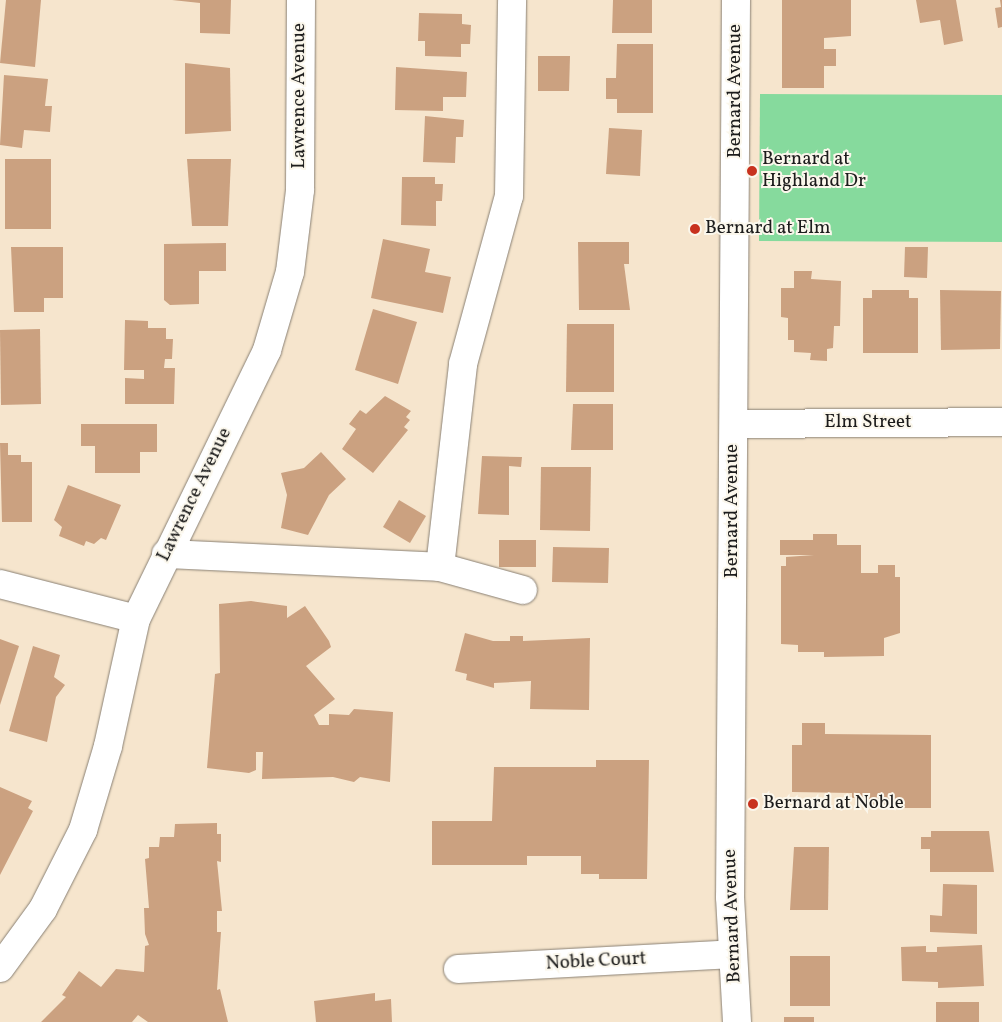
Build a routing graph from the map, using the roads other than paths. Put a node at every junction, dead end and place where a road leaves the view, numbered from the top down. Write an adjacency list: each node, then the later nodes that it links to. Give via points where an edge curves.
1 (301, 0): 6 (street, Lawrence Avenue, via 300,190 290,272 267,350)
2 (512, 0): 7 (street, via 509,196 463,364)
3 (736, 0): 5 (street, Bernard Avenue)
4 (1002, 422): 5 (street, Elm Street)
5 (734, 424): 11 (street, Bernard Avenue)
6 (166, 554): 7 (street); 10 (street, Lawrence Avenue)
7 (440, 567): 9 (street)
8 (0, 584): 10 (street)
9 (523, 590)
10 (136, 619): 12 (street, Lawrence Avenue, via 108,746 83,830 43,909)
11 (733, 954): 13 (street, Noble Court); 14 (street, Bernard Avenue)
12 (0, 968)
13 (458, 969)
14 (737, 1022)

